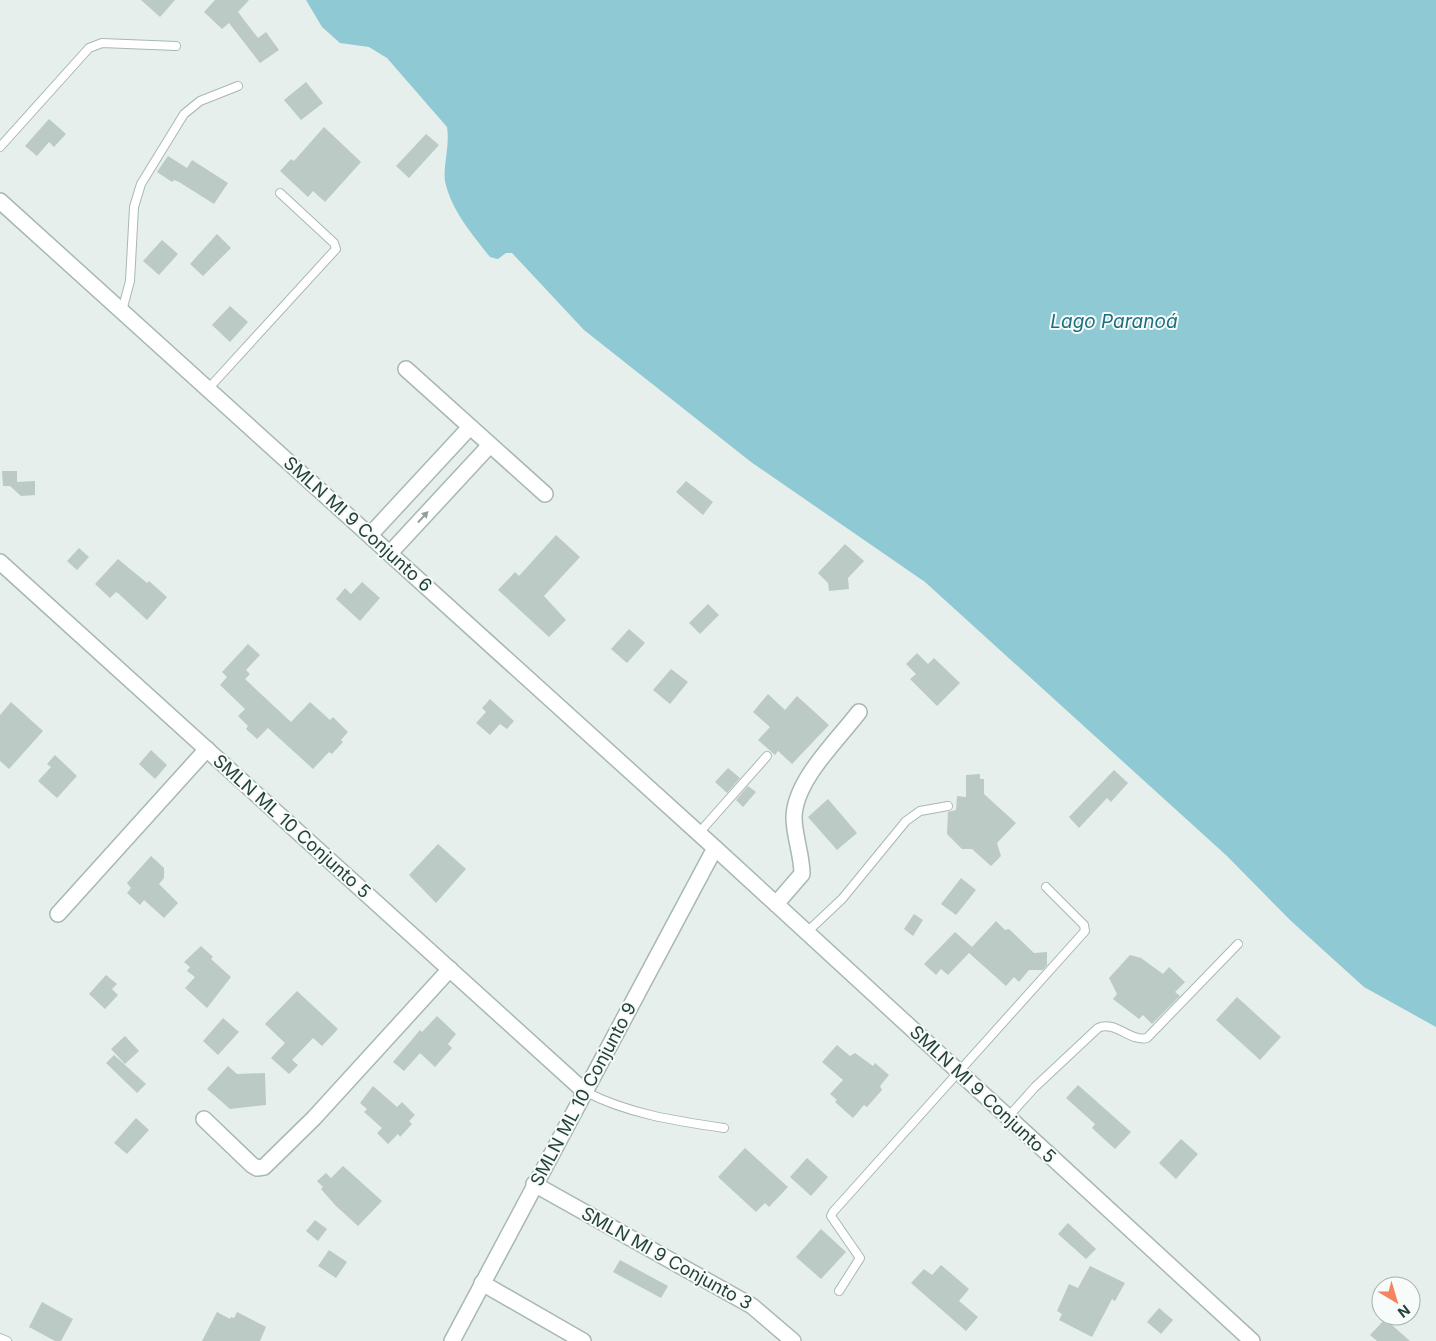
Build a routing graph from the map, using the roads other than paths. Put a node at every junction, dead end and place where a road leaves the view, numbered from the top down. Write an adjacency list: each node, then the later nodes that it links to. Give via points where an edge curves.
1 (176, 46): 3 (lane, via 102,43 89,48)
2 (238, 86): 6 (lane, via 200,101 184,114 141,184 134,207 130,280)
3 (0, 147)
4 (280, 193): 8 (lane, via 334,243 336,249)
5 (0, 201): 6 (street, SMLN MI 9 Conjunto 6)
6 (122, 311): 8 (street, SMLN MI 9 Conjunto 6)
7 (406, 369): 9 (street)
8 (208, 389): 12 (street, SMLN MI 9 Conjunto 6)
9 (470, 427): 10 (street); 12 (street)
10 (490, 445): 11 (street); 13 (street, one-way to 10)
11 (545, 494)
12 (370, 535): 13 (street, SMLN MI 9 Conjunto 6)
13 (390, 553): 19 (street, SMLN MI 9 Conjunto 6)
14 (0, 562): 16 (street, SMLN ML 10 Conjunto 5)
15 (859, 712): 22 (street, via 805,781 798,795 795,827 802,874)
16 (207, 749): 23 (street); 26 (street, SMLN ML 10 Conjunto 5)
17 (767, 756): 19 (lane)
18 (948, 806): 24 (lane, via 920,811 906,821 842,898)
19 (698, 834): 20 (street, SMLN MI 9 Conjunto 6)
20 (715, 848): 22 (street, SMLN MI 9 Conjunto 5); 28 (street, SMLN ML 10 Conjunto 9)
21 (1046, 887): 27 (lane, via 1084,925 1085,932)
22 (776, 904): 24 (street, SMLN MI 9 Conjunto 5)
23 (58, 914)
24 (807, 932): 27 (street, SMLN MI 9 Conjunto 5)
25 (1238, 944): 29 (lane, via 1147,1038 1140,1039 1111,1026 1098,1028)
26 (450, 970): 28 (street, SMLN ML 10 Conjunto 5); 30 (street, via 314,1118 264,1167 252,1165)
27 (958, 1071): 29 (street, SMLN MI 9 Conjunto 5); 34 (lane, via 832,1214 860,1258)
28 (584, 1091): 31 (lane, via 626,1108 677,1121); 32 (street, SMLN ML 10 Conjunto 9)
29 (1008, 1117): 40 (street, SMLN MI 9 Conjunto 5)
30 (204, 1119)
31 (724, 1128)
32 (534, 1184): 33 (street, SMLN ML 10 Conjunto 9); 39 (street, SMLN MI 9 Conjunto 3, via 752,1306)
33 (482, 1283): 37 (street, SMLN ML 10 Conjunto 9); 38 (street)
34 (839, 1291)
35 (0, 1338): 36 (lane)
36 (7, 1341)
37 (452, 1341)
38 (583, 1341)
39 (793, 1341)
40 (1252, 1341)

